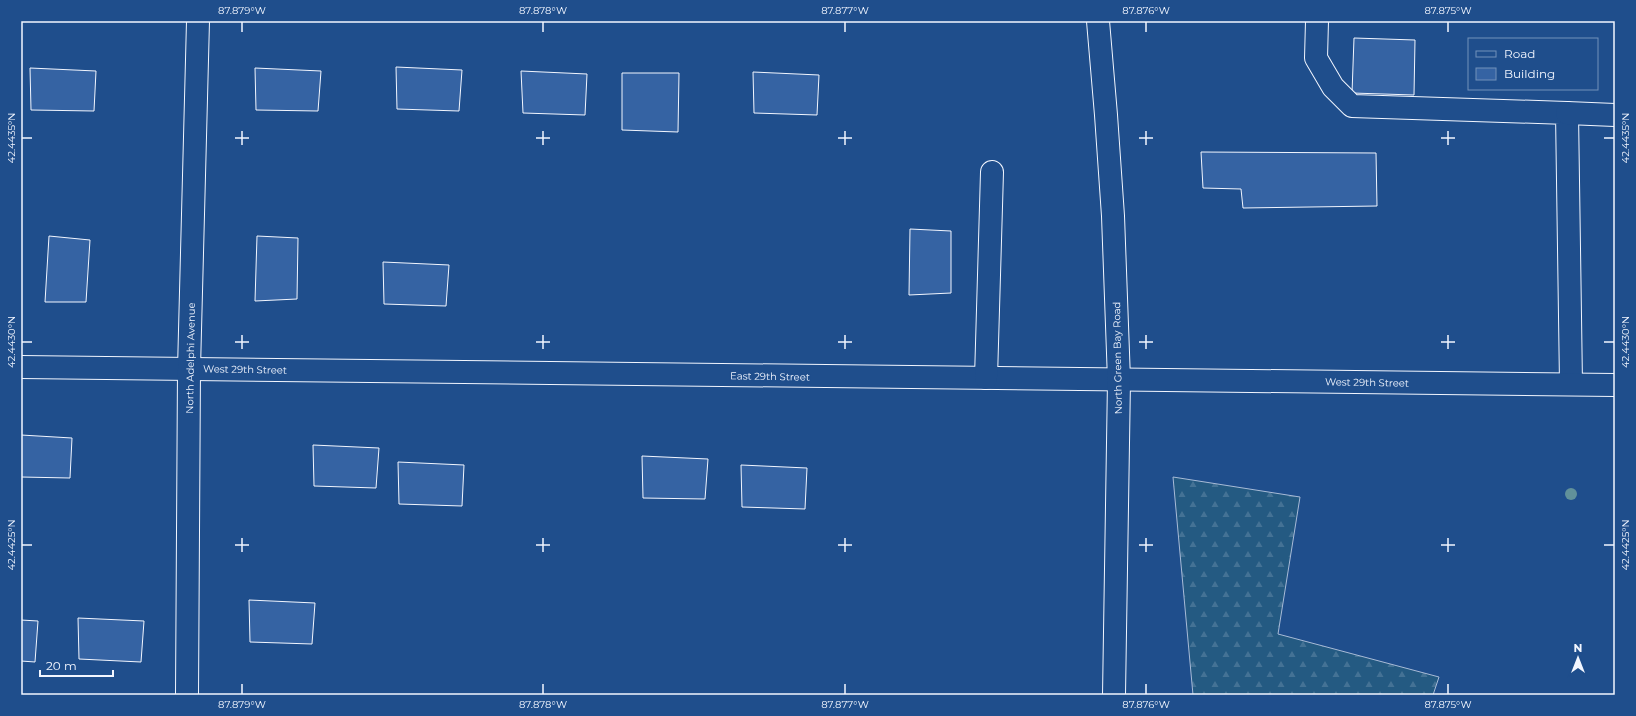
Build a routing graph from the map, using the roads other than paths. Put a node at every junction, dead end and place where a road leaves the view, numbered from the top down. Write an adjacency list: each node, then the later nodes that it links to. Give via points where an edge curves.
1 (198, 21): 8 (street, North Adelphi Avenue)
2 (1098, 21): 11 (street, North Green Bay Road, via 1113,216)
3 (1317, 21): 4 (street, via 1316,58 1333,87 1352,106)
4 (1567, 113): 5 (street); 12 (street)
5 (1615, 116)
6 (992, 172): 10 (street)
7 (21, 367): 8 (street, West 29th Street)
8 (189, 369): 9 (street, West 29th Street); 14 (street, North Adelphi Avenue)
9 (420, 372): 10 (street, East 29th Street)
10 (986, 378): 11 (street, East 29th Street)
11 (1119, 380): 12 (street, West 29th Street); 15 (street, North Green Bay Road)
12 (1571, 384): 13 (street, West 29th Street)
13 (1615, 385)
14 (186, 695)
15 (1114, 695)

